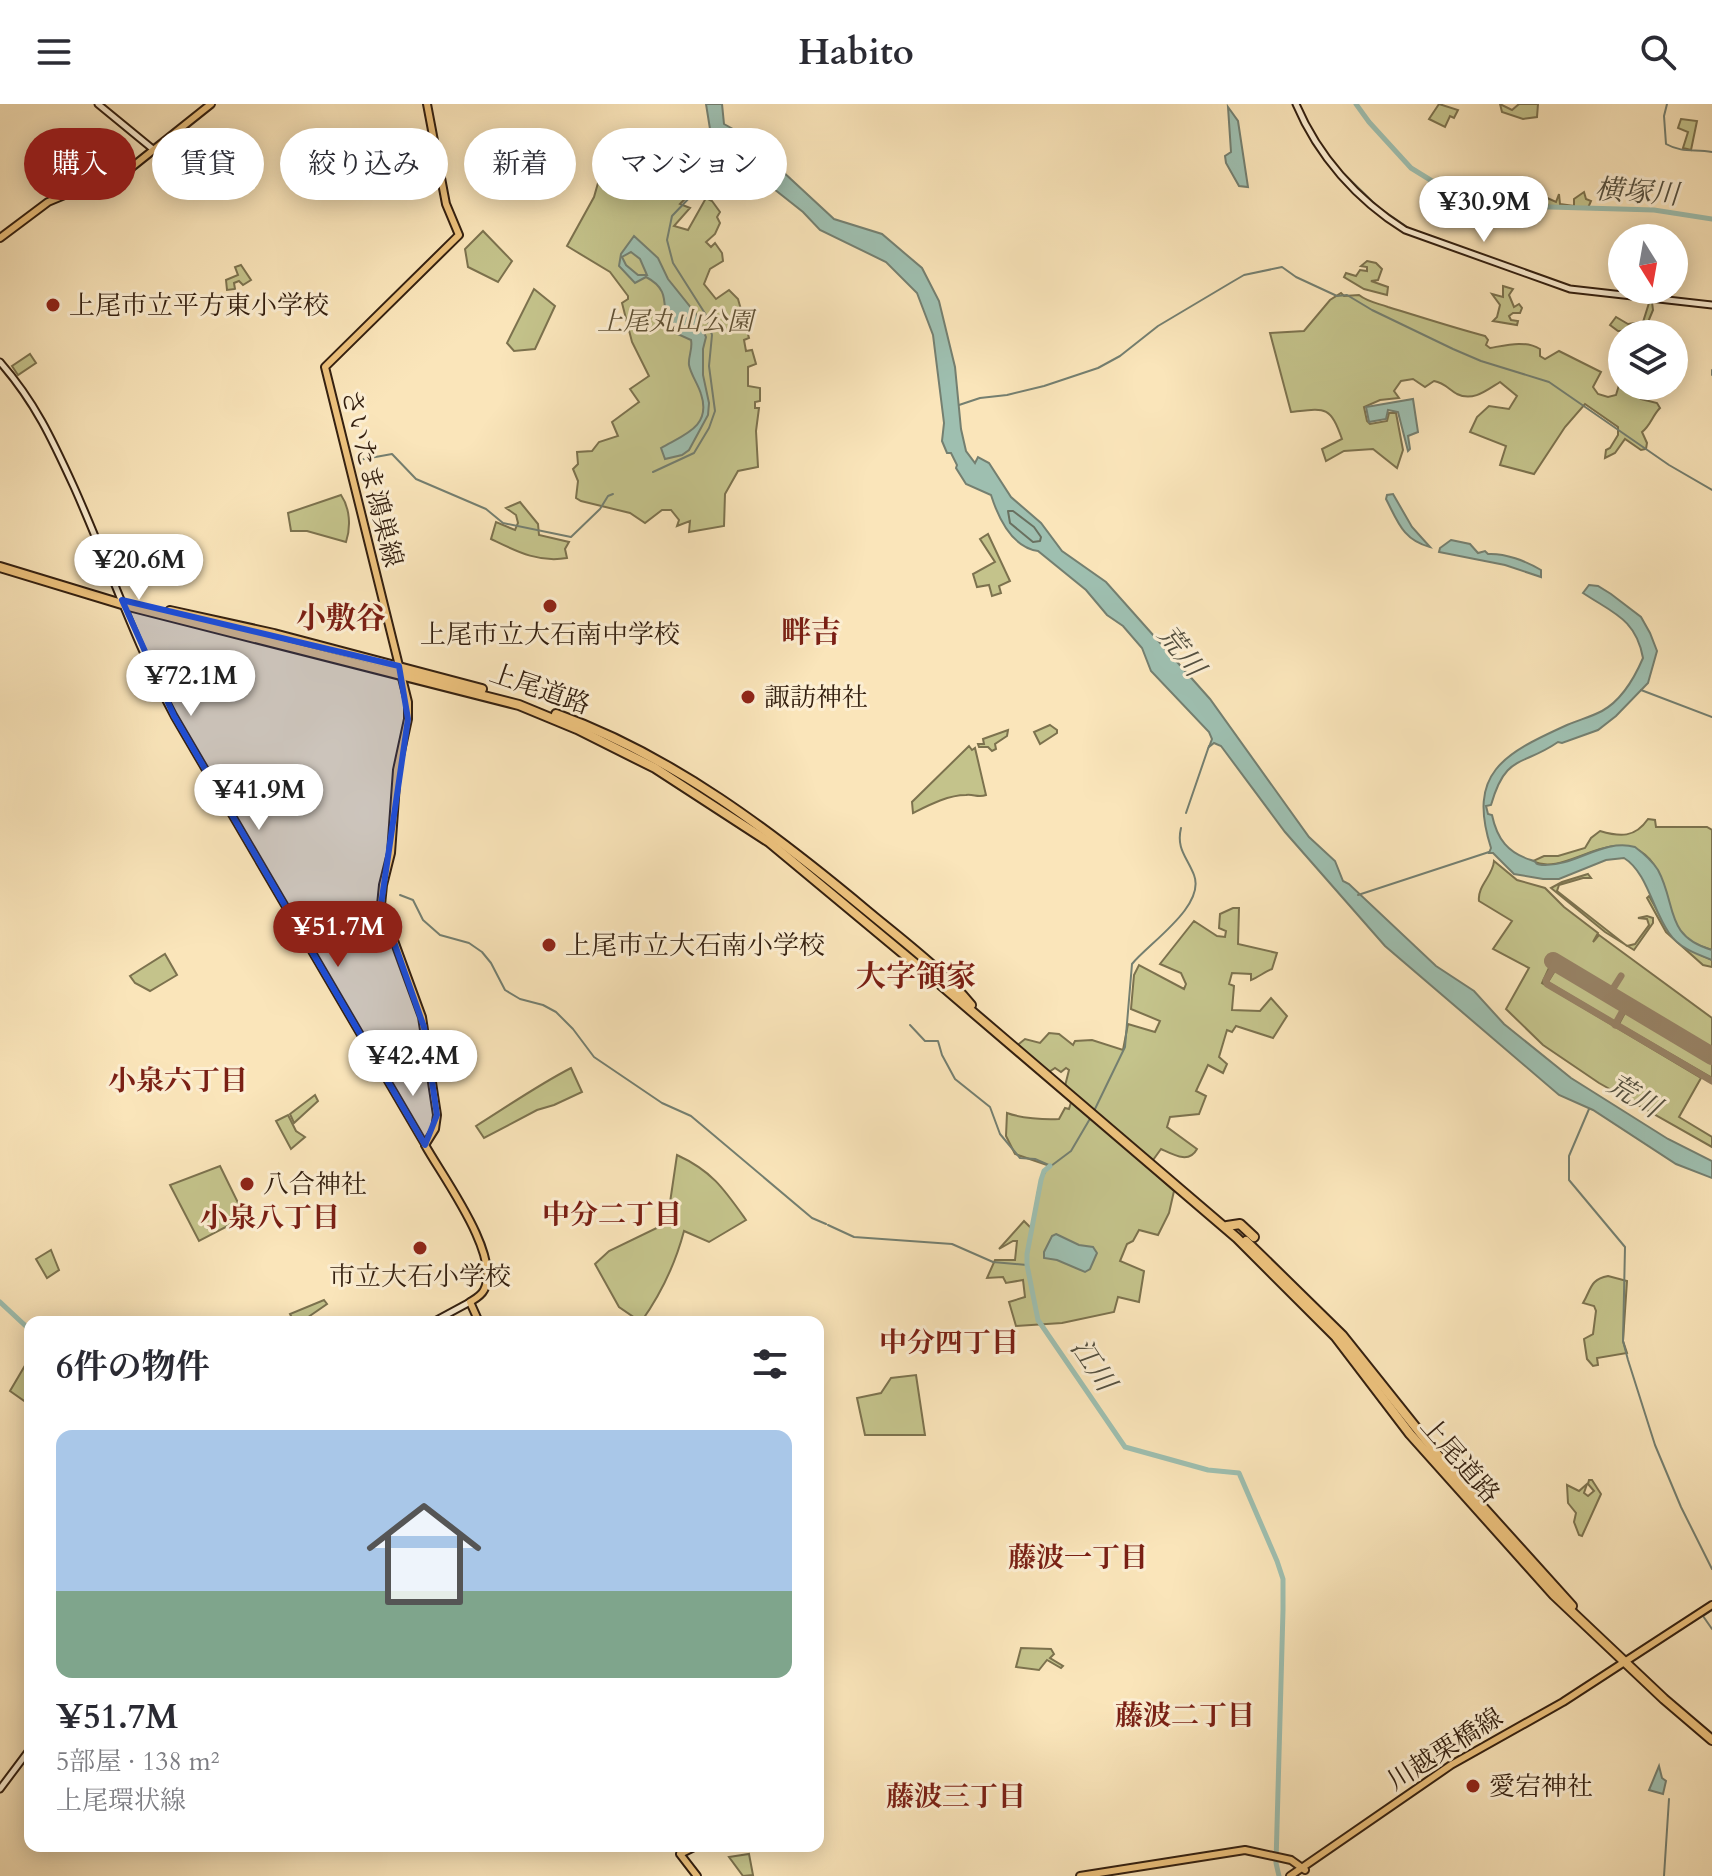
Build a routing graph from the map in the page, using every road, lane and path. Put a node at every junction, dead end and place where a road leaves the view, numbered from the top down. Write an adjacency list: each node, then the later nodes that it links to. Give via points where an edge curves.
1 (98, 104): 6 (main road)
2 (211, 104): 5 (main road)
3 (427, 104): 13 (main road, さいたま鴻巣線, via 446,204 459,235 325,367)
4 (1296, 104): 9 (main road, via 1332,165 1405,230 1560,287)
5 (181, 128)
6 (152, 148)
7 (152, 151): 8 (main road, via 121,173 48,202)
8 (0, 238)
9 (1712, 305)
10 (0, 362): 12 (main road, via 46,426)
11 (0, 564): 12 (highway, 上尾道路)
12 (124, 602): 13 (highway, 上尾道路, via 232,623); 14 (highway, 上尾道路); 16 (main road, via 174,716)
13 (399, 666): 14 (main road, さいたま鴻巣線); 15 (highway, 上尾道路, via 563,716 686,776 851,897 940,972)
14 (402, 676): 15 (highway, 上尾道路, via 519,705 655,768 769,842); 16 (main road, さいたま鴻巣線, via 408,719 381,899 424,1027 437,1115)
15 (983, 1020): 17 (highway, 上尾道路)
16 (425, 1145): 20 (main road, via 484,1252 486,1287)
17 (1188, 1197): 18 (highway, 上尾道路); 24 (highway, 上尾道路, via 1325,1326 1471,1505 1568,1610)
18 (1227, 1226): 19 (highway, via 1240,1224); 24 (highway, 上尾道路, via 1332,1324 1456,1478)
19 (1254, 1237)
20 (470, 1302): 21 (main road); 22 (main road)
21 (444, 1316)
22 (476, 1316)
23 (1712, 1605): 24 (main road, 川越栗橋線)
24 (1627, 1662): 25 (highway, 上尾道路); 29 (main road, 川越栗橋線, via 1556,1710 1447,1771)
25 (1712, 1737)
26 (24, 1757): 27 (main road)
27 (0, 1789)
28 (684, 1852): 30 (main road, via 680,1854)
29 (1298, 1873): 31 (main road, via 1294,1861 1239,1850)
30 (697, 1876)
31 (1080, 1876)

